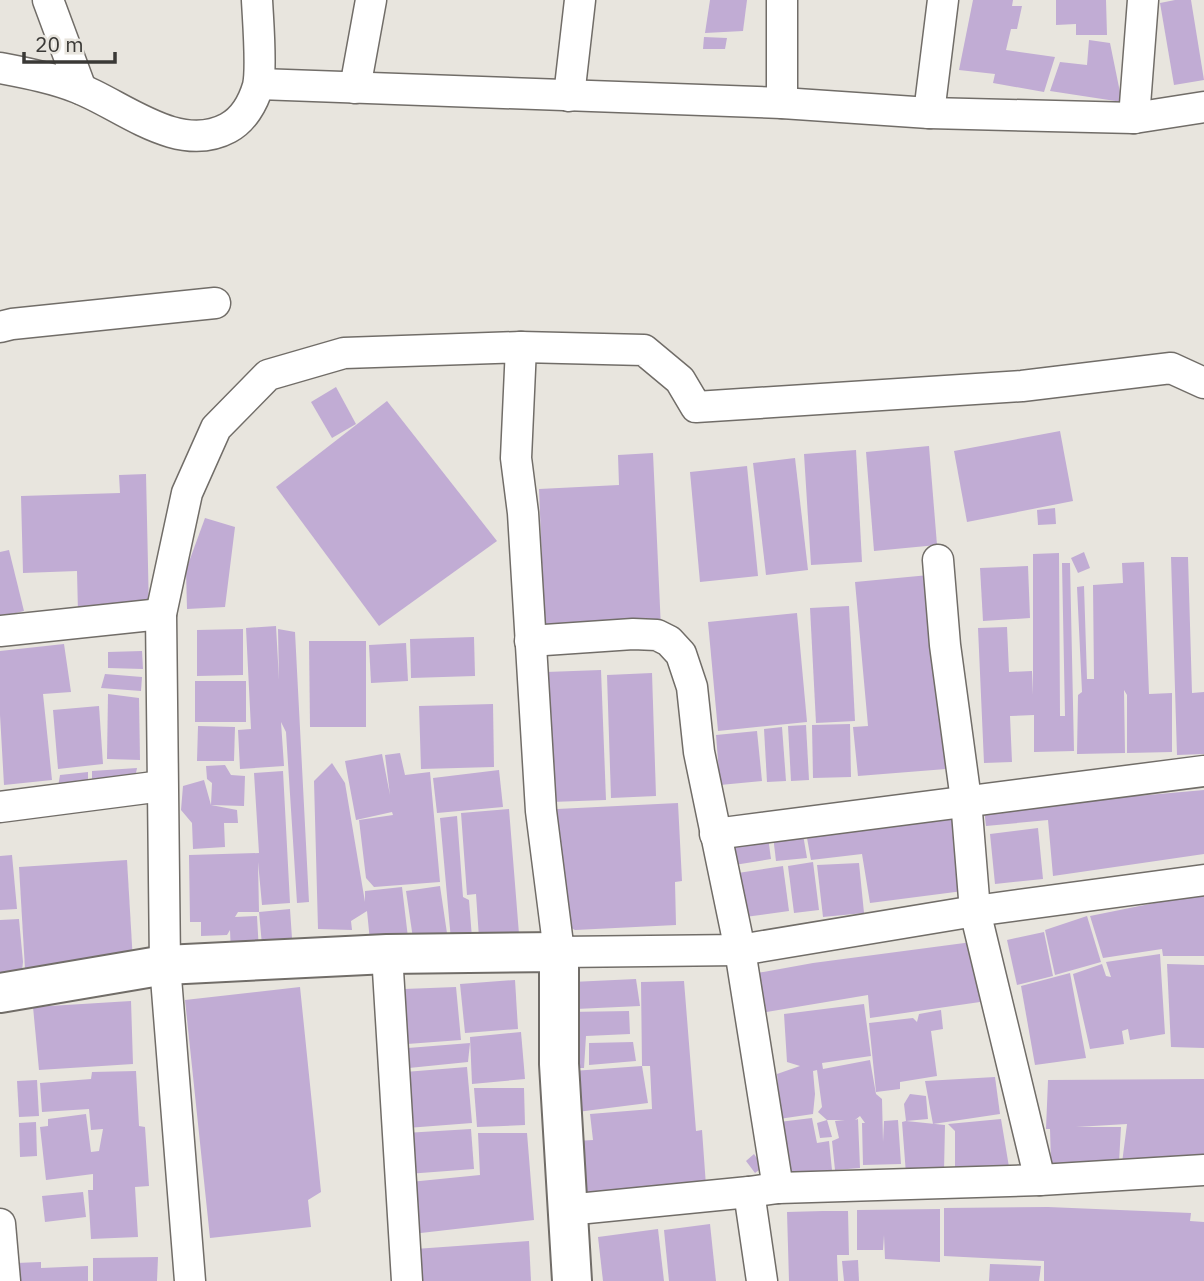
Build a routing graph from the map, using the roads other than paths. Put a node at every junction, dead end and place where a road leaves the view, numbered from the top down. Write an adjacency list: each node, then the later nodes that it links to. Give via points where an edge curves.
1 (48, 0): 11 (street)
2 (257, 0): 9 (street)
3 (371, 0): 10 (street)
4 (580, 0): 12 (street)
5 (782, 0): 13 (street)
6 (943, 0): 15 (street)
7 (1143, 0): 16 (street)
8 (0, 68): 11 (street)
9 (259, 84): 10 (street); 11 (street, via 251,104 232,126 200,135 156,127)
10 (355, 88): 12 (street)
11 (81, 89)
12 (569, 96): 13 (street)
13 (782, 103): 15 (street)
14 (1204, 107): 16 (street)
15 (929, 113): 16 (street)
16 (1133, 118)
17 (215, 303): 18 (street)
18 (0, 327)
19 (521, 347): 20 (street, via 644,350 680,380 696,407 1022,386 1171,368); 22 (street, via 344,353 268,375 216,428 187,493); 24 (street, via 516,458)
20 (1204, 383)
21 (938, 560): 27 (street)
22 (161, 614): 23 (street); 26 (street)
23 (0, 631)
24 (530, 641): 29 (street, via 633,634 657,635 669,641 681,654 692,687); 33 (street, via 541,811)
25 (1204, 771): 27 (street)
26 (162, 786): 28 (street); 35 (street)
27 (966, 800): 29 (street); 31 (street)
28 (0, 807)
29 (715, 834): 32 (street)
30 (1204, 880): 31 (street)
31 (975, 911): 32 (street); 38 (street)
32 (740, 950): 33 (street); 39 (street)
33 (559, 952): 34 (street); 41 (street)
34 (387, 954): 35 (street); 45 (street)
35 (165, 965): 36 (street); 44 (street)
36 (0, 993)
37 (1204, 1170): 38 (street)
38 (1040, 1180): 39 (street)
39 (778, 1188): 40 (street)
40 (749, 1192): 41 (street); 47 (street)
41 (567, 1210): 46 (street)
42 (0, 1224): 43 (street)
43 (5, 1281)
44 (190, 1281)
45 (407, 1281)
46 (572, 1281)
47 (762, 1281)

